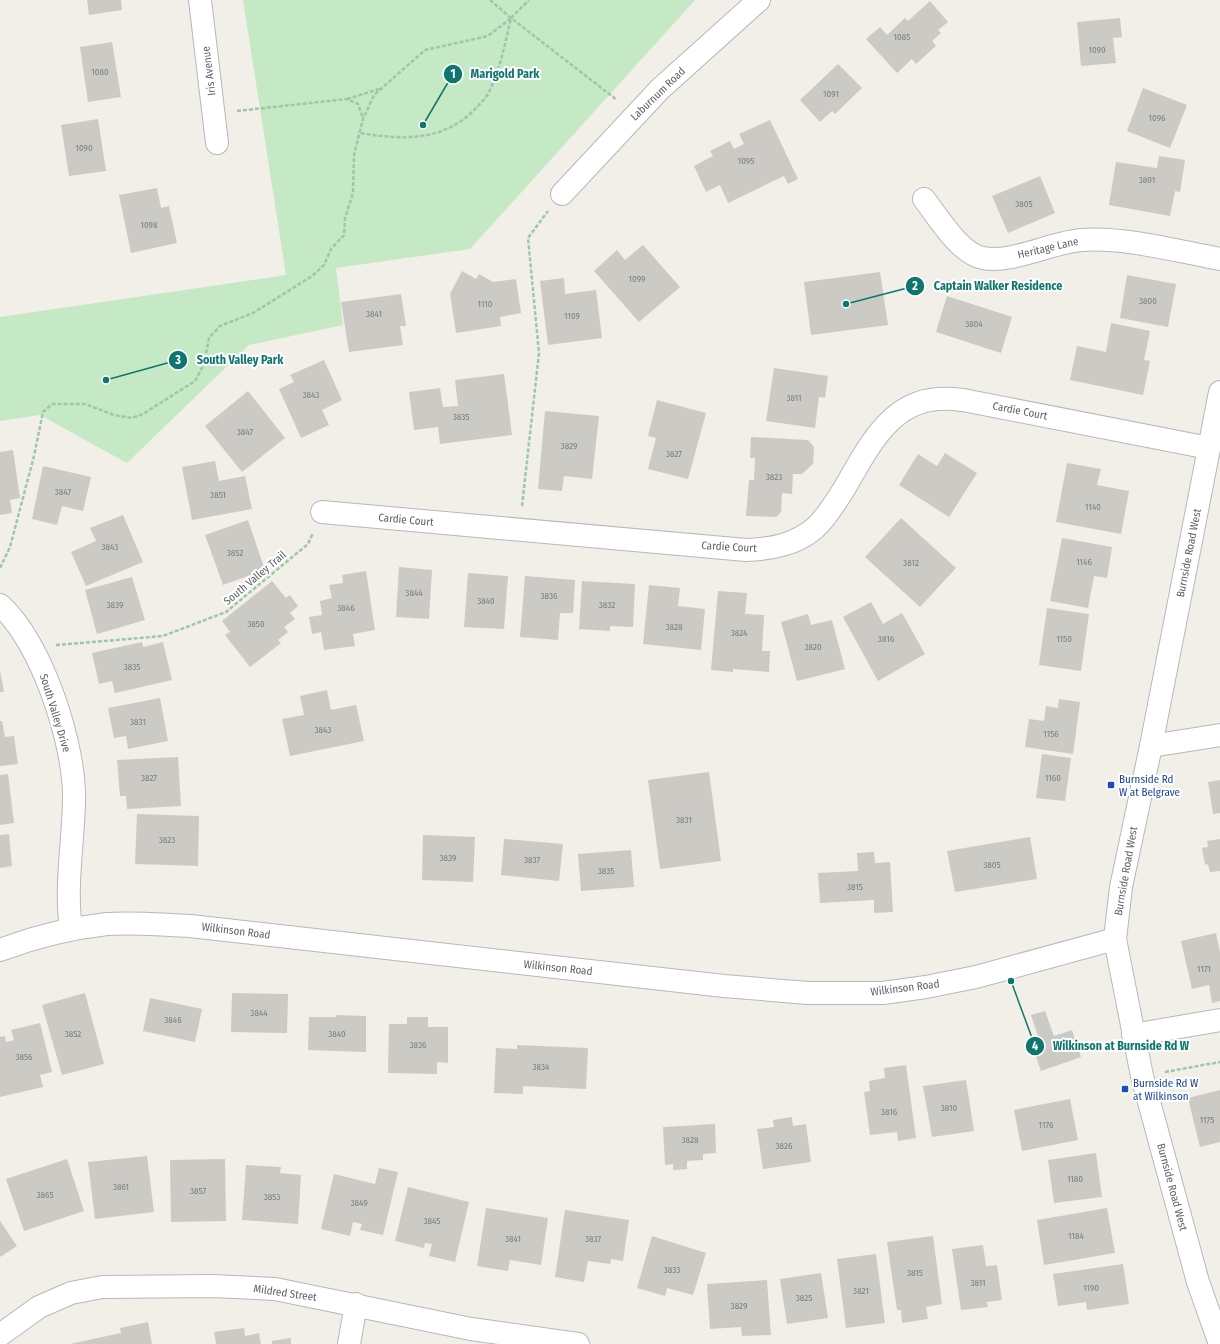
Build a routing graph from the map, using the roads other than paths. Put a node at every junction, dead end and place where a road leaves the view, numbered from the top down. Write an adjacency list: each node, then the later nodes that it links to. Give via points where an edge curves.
1 (200, 0): 3 (street, Iris Avenue)
2 (759, 0): 4 (street, Laburnum Road, via 660,89)
3 (217, 143)
4 (562, 194)
5 (924, 199): 6 (street, Heritage Lane, via 958,245 983,258 1007,258 1081,240 1116,241)
6 (1220, 258)
7 (1220, 392): 8 (street, Burnside Road West)
8 (1209, 448): 9 (street, Cardie Court, via 962,400 937,399 913,405 895,416 876,434 831,511 814,529 793,542 770,549 746,550); 12 (street, Burnside Road West)
9 (322, 512)
10 (0, 604): 13 (street, South Valley Drive, via 19,626 35,651 66,742 74,801 68,903)
11 (1220, 735): 12 (street)
12 (1151, 746): 14 (street, Burnside Road West, via 1121,887)
13 (71, 929): 14 (street, Wilkinson Road, via 109,924 190,926 716,985 829,993 883,993 926,987 976,977); 15 (street, Wilkinson Road)
14 (1115, 939): 17 (street, Burnside Road West)
15 (0, 950)
16 (1220, 1020): 17 (street)
17 (1133, 1035): 22 (street, Burnside Road West, via 1196,1274)
18 (356, 1304): 19 (street, Mildred Street, via 275,1289 213,1286 102,1287 71,1293 39,1307); 20 (street); 21 (street, Mildred Street, via 470,1329)
19 (0, 1335)
20 (349, 1344)
21 (578, 1344)
22 (1220, 1344)

